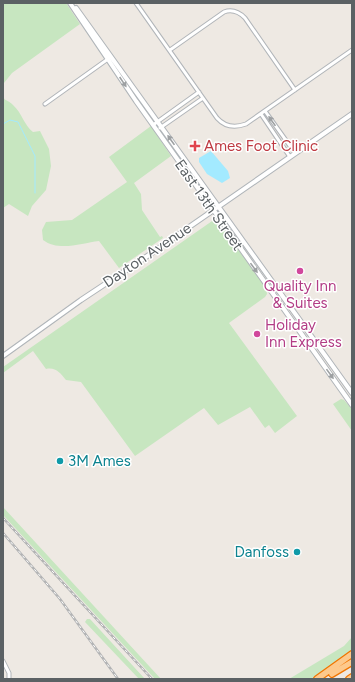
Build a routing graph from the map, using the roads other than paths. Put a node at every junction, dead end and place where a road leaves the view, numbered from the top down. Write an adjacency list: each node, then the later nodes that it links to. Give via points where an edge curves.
1 (71, 3): 5 (main road, East 13th Street)
2 (136, 3): 3 (street)
3 (170, 50): 6 (street, via 224,12 238,12 245,18); 7 (street)
4 (352, 50): 6 (street)
5 (110, 58): 9 (street); 13 (main road, East 13th Street); 14 (main road, East 13th Street, one-way to 14)
6 (295, 90): 10 (street)
7 (199, 92): 8 (street); 13 (street)
8 (203, 98): 11 (street, via 220,121 230,126 246,124); 15 (street)
9 (45, 104)
10 (265, 111): 11 (street); 17 (street, one-way to 10)
11 (261, 114): 18 (street)
12 (352, 114): 17 (main road, Dayton Avenue)
13 (157, 121): 14 (street); 15 (main road, East 13th Street)
14 (153, 125): 16 (main road, East 13th Street)
15 (162, 127): 16 (street); 19 (main road, East 13th Street, one-way to 15)
16 (157, 130): 20 (main road, East 13th Street)
17 (295, 153): 18 (main road, Dayton Avenue)
18 (290, 157): 19 (main road, Dayton Avenue)
19 (218, 206): 20 (main road, Dayton Avenue); 22 (main road, East 13th Street)
20 (213, 210): 21 (main road, Dayton Avenue); 23 (main road, East 13th Street, one-way to 23)
21 (3, 356)
22 (352, 393)
23 (352, 405)
24 (352, 654): 29 (highway)
25 (3, 661): 28 (street)
26 (352, 662): 30 (highway)
27 (352, 677): 31 (highway)
28 (9, 679)
29 (317, 679)
30 (323, 679)
31 (349, 679)

